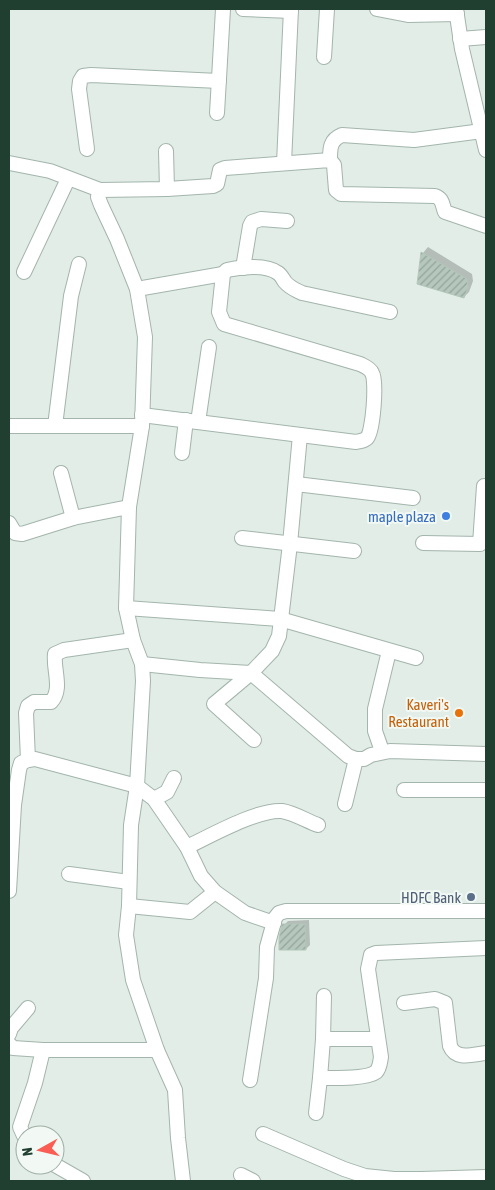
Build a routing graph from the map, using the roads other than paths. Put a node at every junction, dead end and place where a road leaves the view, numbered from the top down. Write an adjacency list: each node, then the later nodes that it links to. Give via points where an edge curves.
1 (223, 9): 10 (street)
2 (243, 9): 5 (street)
3 (327, 9): 9 (street)
4 (377, 9): 6 (street, via 408,15)
5 (291, 10): 18 (street)
6 (456, 12): 8 (street)
7 (486, 37): 8 (street)
8 (460, 39): 12 (street)
9 (324, 56)
10 (219, 81): 11 (street); 13 (street, via 83,76 79,89)
11 (217, 113)
12 (482, 131): 14 (street); 16 (street, via 414,140 342,135 330,146)
13 (87, 149)
14 (486, 150)
15 (166, 152): 20 (street)
16 (330, 160): 18 (street); 23 (street, via 334,165 336,190 341,194 435,196 442,201 445,212)
17 (9, 163): 19 (street)
18 (284, 163): 20 (street, via 224,168 220,170 217,184 212,186)
19 (68, 178): 21 (street); 26 (street)
20 (167, 189): 21 (street)
21 (100, 190): 28 (street, via 98,197)
22 (286, 221): 25 (street, via 261,219 252,222)
23 (486, 226)
24 (79, 264): 34 (street, via 71,296)
25 (243, 268): 27 (street, via 227,270); 29 (street, via 271,269 291,288 302,293)
26 (24, 272)
27 (223, 274): 28 (street); 35 (street, via 219,312 224,324 360,364 372,373 375,382 368,437 356,442)
28 (137, 289): 31 (street, via 144,338)
29 (390, 312)
30 (209, 347): 32 (street)
31 (142, 420): 32 (street); 34 (street); 41 (street)
32 (192, 421): 35 (street); 36 (street)
33 (9, 426): 34 (street)
34 (55, 426)
35 (300, 435): 38 (street)
36 (182, 453)
37 (61, 473): 42 (street)
38 (296, 484): 40 (street); 46 (street)
39 (486, 486): 45 (street, via 480,544)
40 (413, 498)
41 (129, 507): 42 (street); 48 (street)
42 (73, 518): 43 (street, via 22,534 15,533)
43 (9, 522)
44 (242, 538): 46 (street)
45 (423, 543)
46 (290, 544): 47 (street); 49 (street)
47 (354, 551)
48 (126, 608): 49 (street); 50 (street)
49 (280, 619): 51 (street); 54 (street, via 276,645)
50 (133, 640): 53 (street); 59 (street, via 55,654 56,697 51,702 34,702 26,713)
51 (389, 651): 52 (street); 56 (street, via 375,709 375,732)
52 (416, 658)
53 (142, 664): 54 (street); 61 (street)
54 (251, 673): 55 (street, via 214,704); 58 (street, via 348,756)
55 (254, 740)
56 (382, 751): 57 (street); 58 (street)
57 (486, 754)
58 (356, 759): 65 (street)
59 (28, 760): 61 (street, via 35,759); 66 (street, via 21,763 18,770)
60 (174, 778): 64 (street, via 167,792)
61 (137, 786): 64 (street); 70 (street, via 131,825)
62 (404, 790): 63 (street)
63 (486, 790)
64 (154, 799): 68 (street)
65 (345, 804)
66 (12, 805): 71 (street)
67 (318, 825): 68 (street, via 273,811 259,814)
68 (188, 846): 72 (street, via 201,876)
69 (69, 874): 70 (street)
70 (130, 882): 73 (street)
71 (9, 891)
72 (215, 892): 73 (street, via 190,912); 75 (street, via 245,913)
73 (129, 906): 85 (street, via 126,935 133,980)
74 (486, 911): 75 (street, via 286,911 275,918)
75 (274, 923): 88 (street, via 267,947 266,978)
76 (486, 948): 82 (street, via 371,955 368,969)
77 (324, 996): 81 (street)
78 (404, 1003): 86 (street, via 441,1000 447,1010 452,1052 461,1056)
79 (28, 1008): 80 (street)
80 (9, 1034)
81 (324, 1039): 82 (street); 87 (street)
82 (378, 1039): 87 (street, via 381,1057 376,1072 368,1076)
83 (9, 1044): 84 (street, via 13,1048)
84 (43, 1050): 85 (street); 90 (street)
85 (157, 1050): 96 (street, via 175,1090)
86 (486, 1053)
87 (320, 1078): 89 (street)
88 (250, 1080)
89 (316, 1113)
90 (21, 1125)
91 (263, 1134): 94 (street, via 344,1170 366,1176)
92 (65, 1174): 95 (street)
93 (486, 1177): 94 (street)
94 (433, 1180)
95 (83, 1181)
96 (183, 1181)

